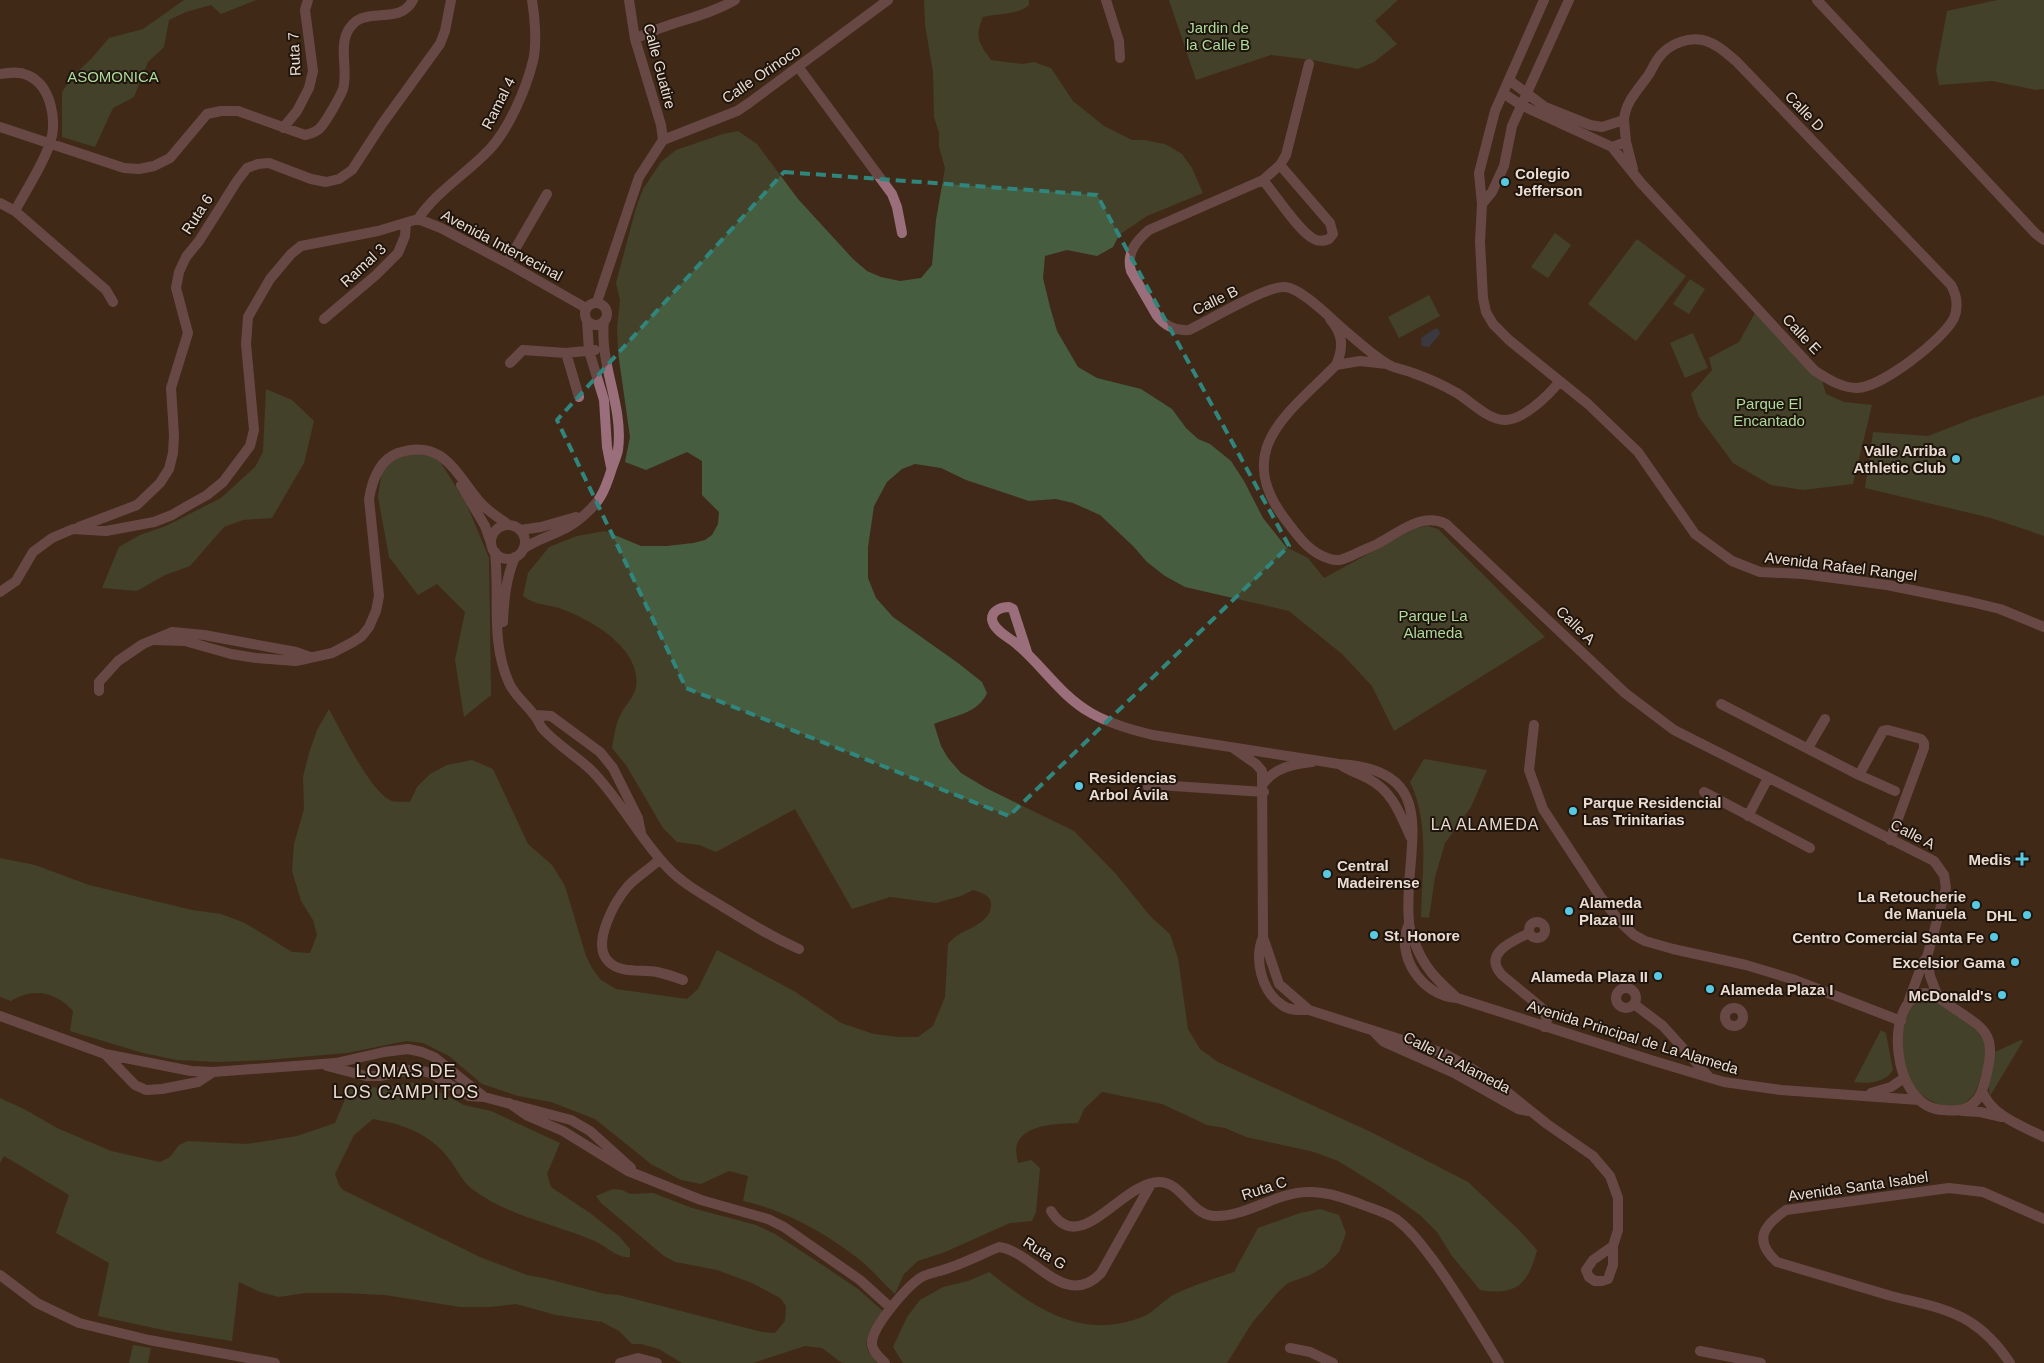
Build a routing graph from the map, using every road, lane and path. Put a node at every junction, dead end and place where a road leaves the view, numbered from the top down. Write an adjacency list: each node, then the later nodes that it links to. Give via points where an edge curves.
1 (308, 0): 23 (street, Ruta 7, via 305,10 313,71 309,88 297,111)
2 (413, 0): 23 (street, via 406,10 395,14 367,15 355,22 346,35 343,89 321,127 305,135)
3 (451, 0): 64 (street, Ruta 6, via 440,44 352,170 339,179 326,182 269,162 247,168 236,181 179,272 176,288 188,333 171,388 174,435 169,469 160,483 137,505)
4 (532, 0): 37 (street, Ramal 4, via 533,59 525,86 503,132 490,150 428,204)
5 (630, 0): 12 (street, Calle Guatire)
6 (734, 0): 12 (street)
7 (888, 0): 15 (street, Calle Orinoco)
8 (1106, 0): 13 (street, via 1119,41)
9 (1544, 0): 17 (street, Avenida Rafael Rangel)
10 (1569, 0): 18 (street)
11 (1817, 0): 40 (street)
12 (635, 38): 24 (street, Calle Guatire)
13 (1120, 58)
14 (1309, 64): 28 (street, Calle B, via 1286,155)
15 (799, 68): 24 (street, Calle Orinoco, via 737,111); 39 (street, via 892,194)
16 (0, 74): 26 (street, via 28,75 44,89 53,120)
17 (1509, 80): 18 (street); 19 (street, Avenida Rafael Rangel)
18 (1527, 92): 20 (street); 21 (street, via 1545,107 1590,126 1602,127)
19 (1503, 93): 20 (street); 29 (street, Avenida Rafael Rangel, via 1494,111)
20 (1521, 105): 27 (street); 30 (street, via 1512,126)
21 (1624, 120): 25 (street, Calle D); 44 (street, Calle D, via 1624,110 1631,98 1666,50 1687,40 1710,42 1736,61 1951,285)
22 (0, 127): 26 (street)
23 (283, 128): 26 (street, via 238,110 221,110 208,114 170,158 139,169 124,168)
24 (663, 140): 43 (street, via 639,177)
25 (1626, 142): 27 (street); 32 (street, Calle E)
26 (50, 144): 36 (street)
27 (1612, 147): 32 (street, Calle E)
28 (1280, 165): 31 (street, Calle B); 31 (street, via 1330,223 1333,234 1329,239 1311,238 1302,230)
29 (1480, 173): 30 (street, via 1486,182); 35 (street, Avenida Rafael Rangel)
30 (1499, 178): 35 (street)
31 (1263, 180): 47 (street, Calle B, via 1149,230 1132,249 1131,271 1163,323 1182,330 1283,286 1302,293)
32 (1641, 183): 44 (street, Calle E, via 1815,371 1846,387 1868,387 1904,366 1948,327)
33 (547, 194): 41 (street)
34 (0, 202): 36 (street)
35 (1482, 204): 56 (street, Avenida Rafael Rangel, via 1480,242 1486,312 1509,340)
36 (15, 211): 42 (street, via 106,290)
37 (418, 219): 38 (street, Avenida Intervecinal); 41 (street, Avenida Intervecinal)
38 (406, 223): 46 (street, Ramal 3, via 406,236 398,253); 64 (street, Avenida Intervecinal, via 301,246 270,279 248,317 246,330 254,430 250,446 223,482 207,495 154,522 106,531)
39 (902, 233)
40 (2044, 240)
41 (507, 263): 45 (street, Avenida Intervecinal)
42 (113, 302)
43 (597, 302): 45 (street); 49 (street, via 606,308)
44 (1957, 303)
45 (586, 308): 48 (street)
46 (324, 319)
47 (1330, 319): 54 (street, via 1342,341); 55 (street, Calle B)
48 (587, 320): 49 (street, via 595,325); 51 (street)
49 (604, 321): 50 (street)
50 (603, 350): 51 (street); 58 (street)
51 (589, 351): 52 (street); 59 (street, via 604,400)
52 (566, 353): 53 (street, via 523,350); 57 (street)
53 (510, 363)
54 (1336, 365): 55 (street, via 1360,361); 89 (street, Calle A, via 1281,421 1264,455 1263,473 1270,496 1304,544 1322,556 1341,560 1414,523 1431,520 1446,524 1650,714 1674,730)
55 (1391, 365): 56 (street, Calle B, via 1448,389 1492,417 1503,420 1522,414 1551,392)
56 (1558, 382): 70 (street, Avenida Rafael Rangel, via 1588,404 1638,452 1695,534 1732,561 1760,572 1887,584 2000,609)
57 (579, 398)
58 (618, 425): 59 (street, via 612,429); 60 (street, via 618,452)
59 (606, 426): 60 (street)
60 (612, 468): 62 (street, via 602,496)
61 (455, 470): 63 (street, via 480,502); 66 (street); 76 (street, via 440,456 420,448 396,454 380,467 369,499 379,586 376,611 362,636 332,653)
62 (584, 515): 65 (street); 67 (street, via 572,525)
63 (509, 525): 65 (street); 66 (street, via 494,532)
64 (73, 529): 69 (street, Avenida Intervecinal, via 52,538 33,552 16,581)
65 (520, 530): 67 (street, via 524,538)
66 (493, 547): 68 (street, via 504,558); 73 (street, via 497,574)
67 (523, 549): 68 (street)
68 (515, 557): 73 (street, via 506,585 503,637)
69 (0, 592)
70 (2044, 627)
71 (154, 640): 72 (street, via 172,632 185,632); 75 (street, via 185,641); 77 (street, via 118,661 99,682)
72 (242, 642): 75 (street); 76 (street)
73 (498, 652): 79 (street, via 510,684)
74 (1027, 652): 82 (street, Avenida Principal de La Alameda, via 1060,690 1091,713 1139,732)
75 (238, 655): 76 (street, via 296,661)
76 (310, 657)
77 (99, 691)
78 (1720, 704): 83 (street)
79 (535, 715): 84 (street, via 551,716); 87 (street, via 542,727)
80 (1825, 719): 83 (street)
81 (1534, 725): 118 (street, via 1529,770 1543,809 1600,896 1634,935 1673,950 1746,964)
82 (1230, 746): 85 (street, Avenida Principal de La Alameda); 92 (street, Calle La Alameda, via 1256,764 1262,772)
83 (1808, 748): 88 (street)
84 (604, 758): 87 (street); 97 (street, via 613,768 638,818)
85 (1325, 760): 86 (street, Avenida Principal de La Alameda); 92 (street, via 1276,770 1268,776)
86 (1339, 764): 90 (street, Avenida Principal de La Alameda, via 1362,765 1386,773); 95 (street, Avenida Principal de La Alameda, via 1376,783)
87 (591, 770): 97 (street)
88 (1859, 775): 93 (street); 99 (street, via 1883,731 1921,739 1924,743)
89 (1768, 778): 96 (street); 99 (street, Calle A)
90 (1398, 784): 95 (street); 98 (street, Avenida Principal de La Alameda, via 1409,801 1413,827)
91 (1148, 787): 92 (street)
92 (1263, 788): 104 (street, Calle La Alameda)
93 (1895, 791)
94 (1704, 792): 96 (street)
95 (1389, 794): 98 (street, Avenida Principal de La Alameda)
96 (1748, 816): 100 (street)
97 (641, 834): 101 (street)
98 (1411, 839): 102 (street, Avenida Principal de La Alameda)
99 (1890, 840): 106 (street, Calle A, via 1934,861 1944,875 1946,888)
100 (1810, 848)
101 (658, 857): 105 (street, via 680,879 712,900); 109 (street, via 640,869 639,876 628,886 608,918 603,950 609,962 625,970 657,972)
102 (1409, 924): 107 (street, Avenida Principal de La Alameda); 108 (street, Avenida Principal de La Alameda, via 1405,931 1406,954)
103 (1529, 933): 119 (street, via 1502,947 1496,965 1502,975 1543,1009 1547,1020)
104 (1263, 937): 110 (street, Calle La Alameda); 111 (street, Calle La Alameda, via 1259,946 1260,970)
105 (799, 949)
106 (1927, 957): 112 (street, Calle A); 114 (street, Calle A)
107 (1428, 971): 108 (street); 113 (street, Avenida Principal de La Alameda)
108 (1417, 973): 113 (street, Avenida Principal de La Alameda, via 1434,993)
109 (683, 980)
110 (1280, 984): 111 (street); 116 (street, Calle La Alameda)
111 (1268, 990): 116 (street, Calle La Alameda, via 1282,1005 1292,1010)
112 (1938, 997): 114 (street, via 1925,993); 134 (street, via 1976,1023 1988,1039 1990,1056)
113 (1457, 998): 119 (street, Avenida Principal de La Alameda)
114 (1909, 1000): 118 (street)
115 (1634, 1004): 131 (street, via 1663,1026)
116 (1309, 1010): 120 (street, Calle La Alameda)
117 (0, 1016): 121 (street)
118 (1901, 1021): 132 (street, via 1898,1046)
119 (1544, 1027): 131 (street, Avenida Principal de La Alameda)
120 (1374, 1032): 124 (street, Calle La Alameda, via 1442,1053); 128 (street, Calle La Alameda, via 1384,1042)
121 (105, 1054): 123 (street); 129 (street)
122 (372, 1054): 125 (street); 130 (street, via 366,1063); 136 (street, via 400,1049 422,1052 442,1063)
123 (133, 1059): 126 (street); 129 (street)
124 (1460, 1062): 128 (street); 140 (street, Calle La Alameda, via 1507,1092)
125 (322, 1064): 127 (street); 130 (street)
126 (191, 1071): 127 (street); 133 (street)
127 (213, 1072): 133 (street)
128 (1454, 1073): 140 (street, Calle La Alameda, via 1518,1109)
129 (123, 1075): 133 (street, via 146,1090)
130 (369, 1076): 136 (street, via 419,1070 469,1096)
131 (1710, 1078): 135 (street, Avenida Principal de La Alameda, via 1766,1088)
132 (1904, 1078): 135 (street, Avenida Principal de La Alameda, via 1883,1090); 137 (street)
133 (189, 1085)
134 (1982, 1091): 139 (street, via 1973,1104); 141 (street, via 1988,1103)
135 (1863, 1095): 137 (street, Avenida Principal de La Alameda)
136 (484, 1096): 138 (street)
137 (1919, 1100): 139 (street, via 1941,1110)
138 (509, 1103): 143 (street, via 528,1116 563,1131 619,1166); 143 (street, via 571,1120 590,1131)
139 (1960, 1110): 141 (street)
140 (1531, 1112): 147 (street, Calle La Alameda, via 1593,1156 1610,1176 1620,1208)
141 (2008, 1119): 142 (street)
142 (2044, 1137)
143 (638, 1173): 149 (street, via 701,1200 768,1219 784,1227 860,1280)
144 (1150, 1184): 145 (street, via 1130,1192 1097,1218 1074,1228 1065,1226); 149 (street, Ruta G, via 1096,1279 1078,1286 1058,1280 1016,1253 999,1247 922,1277); 157 (street, Ruta C, via 1172,1185 1197,1209 1213,1216 1231,1215 1289,1194 1308,1192 1333,1194 1394,1218 1415,1235 1454,1289)
145 (1051, 1211)
146 (2044, 1219): 159 (street, Avenida Santa Isabel, via 1983,1192 1949,1188 1786,1210 1767,1226 1764,1234 1764,1246 1777,1262 1958,1315 1989,1337)
147 (1613, 1246)
148 (0, 1276): 152 (street, via 37,1303 78,1323 149,1340)
149 (891, 1308): 155 (street, Ruta G, via 873,1335 872,1343)
150 (1290, 1348): 156 (street, via 1310,1352)
151 (1700, 1351): 158 (street)
152 (275, 1363)
153 (620, 1363): 154 (street, via 638,1358)
154 (657, 1363)
155 (885, 1363)
156 (1333, 1363)
157 (1499, 1363)
158 (1761, 1363)
159 (2010, 1363)

